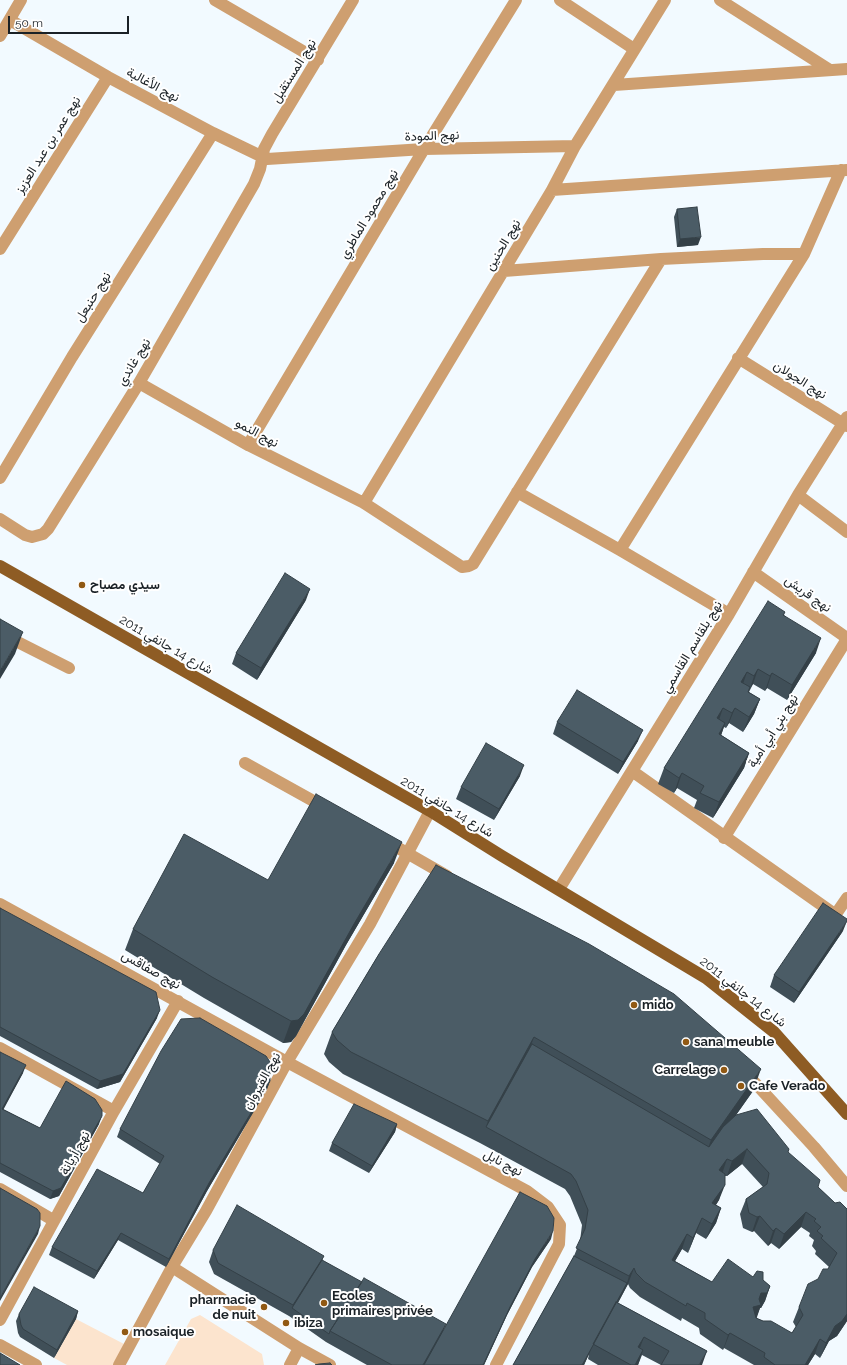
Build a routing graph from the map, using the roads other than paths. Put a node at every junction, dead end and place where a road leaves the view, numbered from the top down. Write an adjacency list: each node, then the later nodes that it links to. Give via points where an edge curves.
1 (21, 0): 8 (street)
2 (215, 0): 11 (street)
3 (353, 0): 11 (street, نهج المستقبل)
4 (516, 0): 18 (street, نهج محمود الماطري)
5 (560, 0): 10 (street)
6 (665, 0): 10 (street, نهج الحنين)
7 (720, 0): 13 (street)
8 (10, 20): 9 (street); 14 (street, نهج الأغالبة)
9 (0, 36)
10 (634, 49): 15 (street, نهج الحنين)
11 (318, 60): 19 (street, نهج المستقبل, via 272,134)
12 (847, 69): 13 (street)
13 (830, 70): 15 (street)
14 (108, 77): 16 (street, نهج الأغالبة); 23 (street, نهج عمر بن عبد العزيز)
15 (614, 85): 17 (street, نهج الحنين)
16 (213, 133): 19 (street, نهج الأغالبة); 31 (street, نهج حنبعل, via 72,357)
17 (575, 146): 18 (street, نهج المودة); 22 (street, نهج الحنين)
18 (424, 149): 20 (street, نهج المودة); 30 (street, نهج محمود الماطري)
19 (262, 157): 20 (street, نهج الأغالبة); 28 (street, نهج غاندي, via 254,184)
20 (290, 158)
21 (844, 170): 22 (street); 24 (street)
22 (552, 190): 26 (street, نهج الحنين)
23 (0, 248)
24 (804, 254): 25 (street); 27 (street)
25 (661, 259): 26 (street); 32 (street, نهج النمو)
26 (504, 271): 34 (street, نهج الحنين)
27 (738, 358): 29 (street, نهج الجولان); 37 (street)
28 (139, 383): 30 (street, نهج النمو); 35 (street, نهج غاندي, via 43,534 32,537 25,535)
29 (846, 422): 33 (street, نهج بلقاسم القاسمي)
30 (248, 445): 34 (street, نهج النمو)
31 (0, 478)
32 (516, 492): 34 (street, نهج النمو, via 473,564 462,567); 37 (street)
33 (798, 495): 36 (street); 39 (street, نهج بلقاسم القاسمي)
34 (364, 504)
35 (0, 519)
36 (847, 532)
37 (620, 550): 40 (street)
38 (0, 566): 46 (main road, شارع 14 جانفي 2011)
39 (753, 572): 40 (street, نهج بلقاسم القاسمي); 42 (street, نهج قريش)
40 (729, 614): 45 (street, نهج بلقاسم القاسمي)
41 (0, 633): 43 (street)
42 (847, 638): 49 (street, نهج بني أبي أمية)
43 (68, 668)
44 (245, 763): 47 (street)
45 (632, 771): 49 (street); 52 (street, نهج بلقاسم القاسمي)
46 (430, 811): 50 (street, نهج القيروان); 52 (main road, شارع 14 جانفي 2011)
47 (340, 816)
48 (374, 834): 50 (street)
49 (724, 838): 53 (street, via 833,913)
50 (407, 853): 51 (street); 57 (street, نهج القيروان, via 370,924)
51 (455, 881)
52 (559, 889): 60 (main road, شارع 14 جانفي 2011, via 706,978 774,1032)
53 (847, 898)
54 (0, 904): 55 (street, نهج صفاقس)
55 (178, 1001): 57 (street, نهج صفاقس); 59 (street, نهج أريانة)
56 (0, 1048): 59 (street)
57 (287, 1062): 64 (street, نهج القيروان); 72 (street, نهج نابل, via 527,1191 548,1207 556,1217 561,1233 559,1244)
58 (736, 1062): 61 (street)
59 (114, 1111): 63 (street, نهج أريانة)
60 (847, 1114)
61 (847, 1186)
62 (0, 1189): 63 (street)
63 (54, 1220): 65 (street, نهج أريانة)
64 (172, 1268): 67 (street); 69 (street, نهج القيروان)
65 (0, 1320)
66 (0, 1344): 68 (street)
67 (299, 1348): 70 (street); 71 (street)
68 (36, 1365)
69 (119, 1365)
70 (290, 1365)
71 (330, 1365)
72 (496, 1365)

